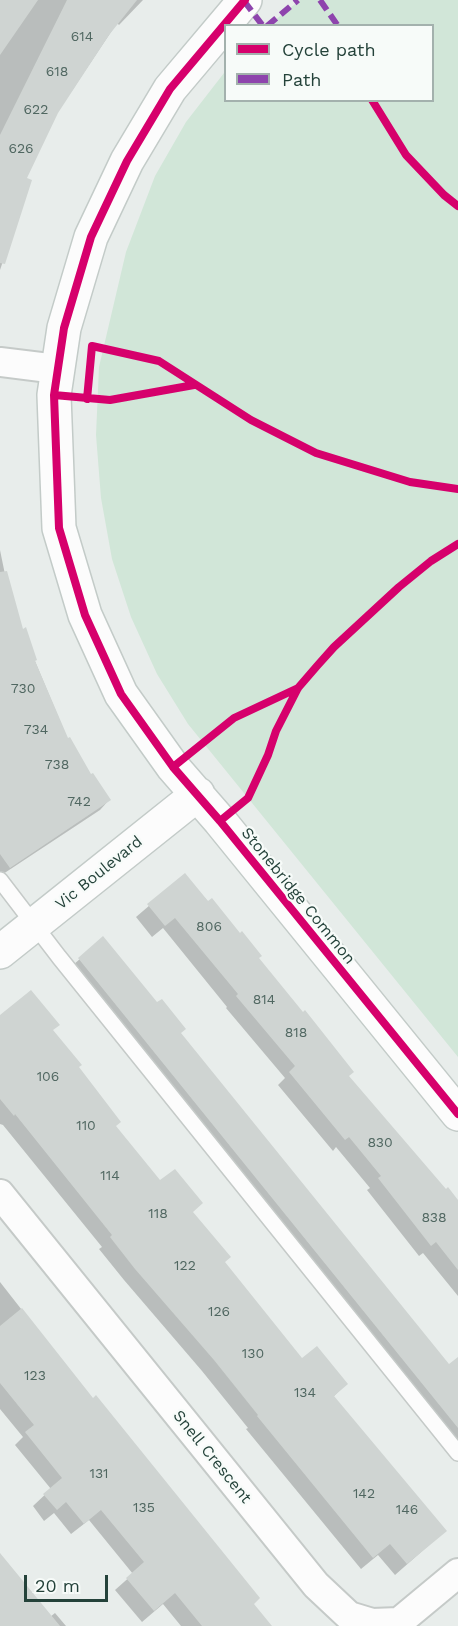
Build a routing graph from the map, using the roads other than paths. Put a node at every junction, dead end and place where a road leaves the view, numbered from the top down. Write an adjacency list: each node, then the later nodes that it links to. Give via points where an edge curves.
1 (245, 0): 2 (street, Stonebridge Common)
2 (225, 24)
3 (224, 25): 5 (street, Stonebridge Common, via 170,89 127,161 91,237 64,328)
4 (0, 362): 5 (street)
5 (57, 369): 6 (street, Stonebridge Common, via 54,395 59,528 85,615 121,694 173,767)
6 (198, 794): 8 (street, Vic Boulevard); 10 (street, Stonebridge Common)
7 (0, 880): 8 (lane)
8 (35, 925): 9 (street, Vic Boulevard); 12 (lane)
9 (0, 952)
10 (458, 1114)
11 (0, 1194): 13 (street, Snell Crescent, via 316,1585 348,1616 372,1623 399,1623)
12 (458, 1453)
13 (458, 1574)

